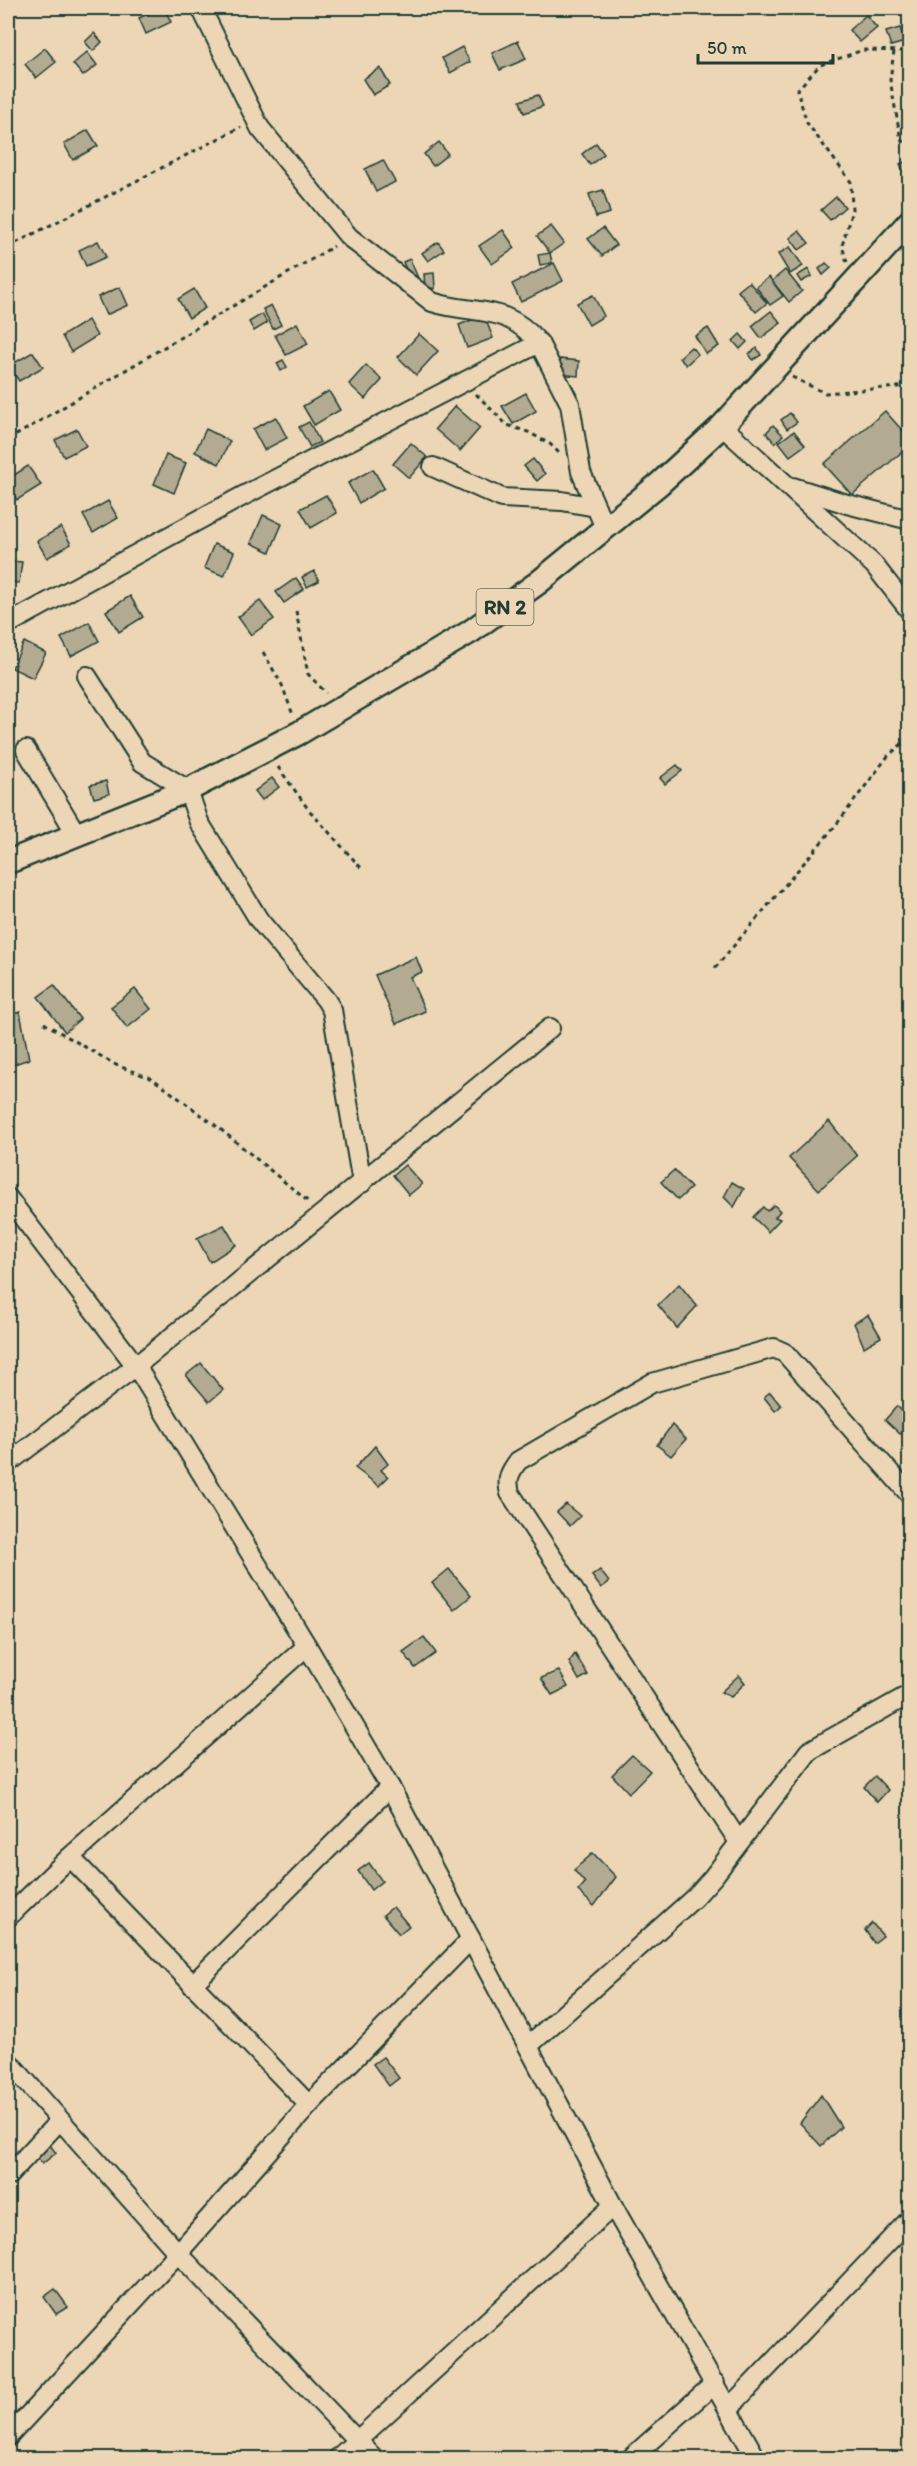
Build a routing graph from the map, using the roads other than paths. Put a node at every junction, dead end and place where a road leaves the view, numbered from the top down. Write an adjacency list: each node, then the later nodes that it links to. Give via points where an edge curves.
1 (201, 8): 3 (street, via 255,120 349,237 432,302 499,313)
2 (909, 221): 4 (main road, RN 2)
3 (540, 342): 7 (street, via 573,412 581,472); 11 (street, via 241,497)
4 (722, 426): 6 (street); 9 (main road, RN 2)
5 (433, 467): 7 (street, via 502,498)
6 (785, 484): 8 (street); 10 (street, via 874,565)
7 (596, 507): 9 (street)
8 (909, 520)
9 (605, 528): 14 (main road, RN 2, via 470,632 342,709)
10 (909, 611)
11 (8, 624)
12 (87, 676): 14 (street, via 142,762)
13 (26, 750): 15 (street)
14 (188, 790): 15 (main road, RN 2); 18 (street, via 199,822 259,920 332,1010)
15 (77, 835): 16 (main road, RN 2)
16 (8, 862)
17 (550, 1028): 18 (street)
18 (362, 1183): 20 (street)
19 (8, 1198): 20 (street)
20 (136, 1366): 21 (street); 23 (street)
21 (8, 1463)
22 (909, 1495): 26 (street, via 785,1353 774,1348 652,1383 518,1461 510,1472 510,1493)
23 (307, 1646): 25 (street); 27 (street)
24 (909, 1694): 26 (street, via 809,1751)
25 (390, 1787): 29 (street); 30 (street)
26 (739, 1842): 31 (street, via 695,1897)
27 (70, 1857): 28 (street); 30 (street)
28 (8, 1917)
29 (471, 1939): 31 (street); 33 (street)
30 (192, 1985): 33 (street)
31 (528, 2046): 36 (street)
32 (8, 2061): 34 (street)
33 (309, 2105): 38 (street)
34 (59, 2121): 35 (street); 38 (street)
35 (8, 2176)
36 (613, 2206): 39 (street); 42 (street)
37 (909, 2219): 40 (street)
38 (178, 2253): 41 (street); 42 (street)
39 (715, 2384): 40 (street); 45 (street)
40 (729, 2408): 46 (street)
41 (8, 2437)
42 (358, 2439): 43 (street); 44 (street)
43 (338, 2458)
44 (374, 2458)
45 (631, 2458)
46 (756, 2458)

